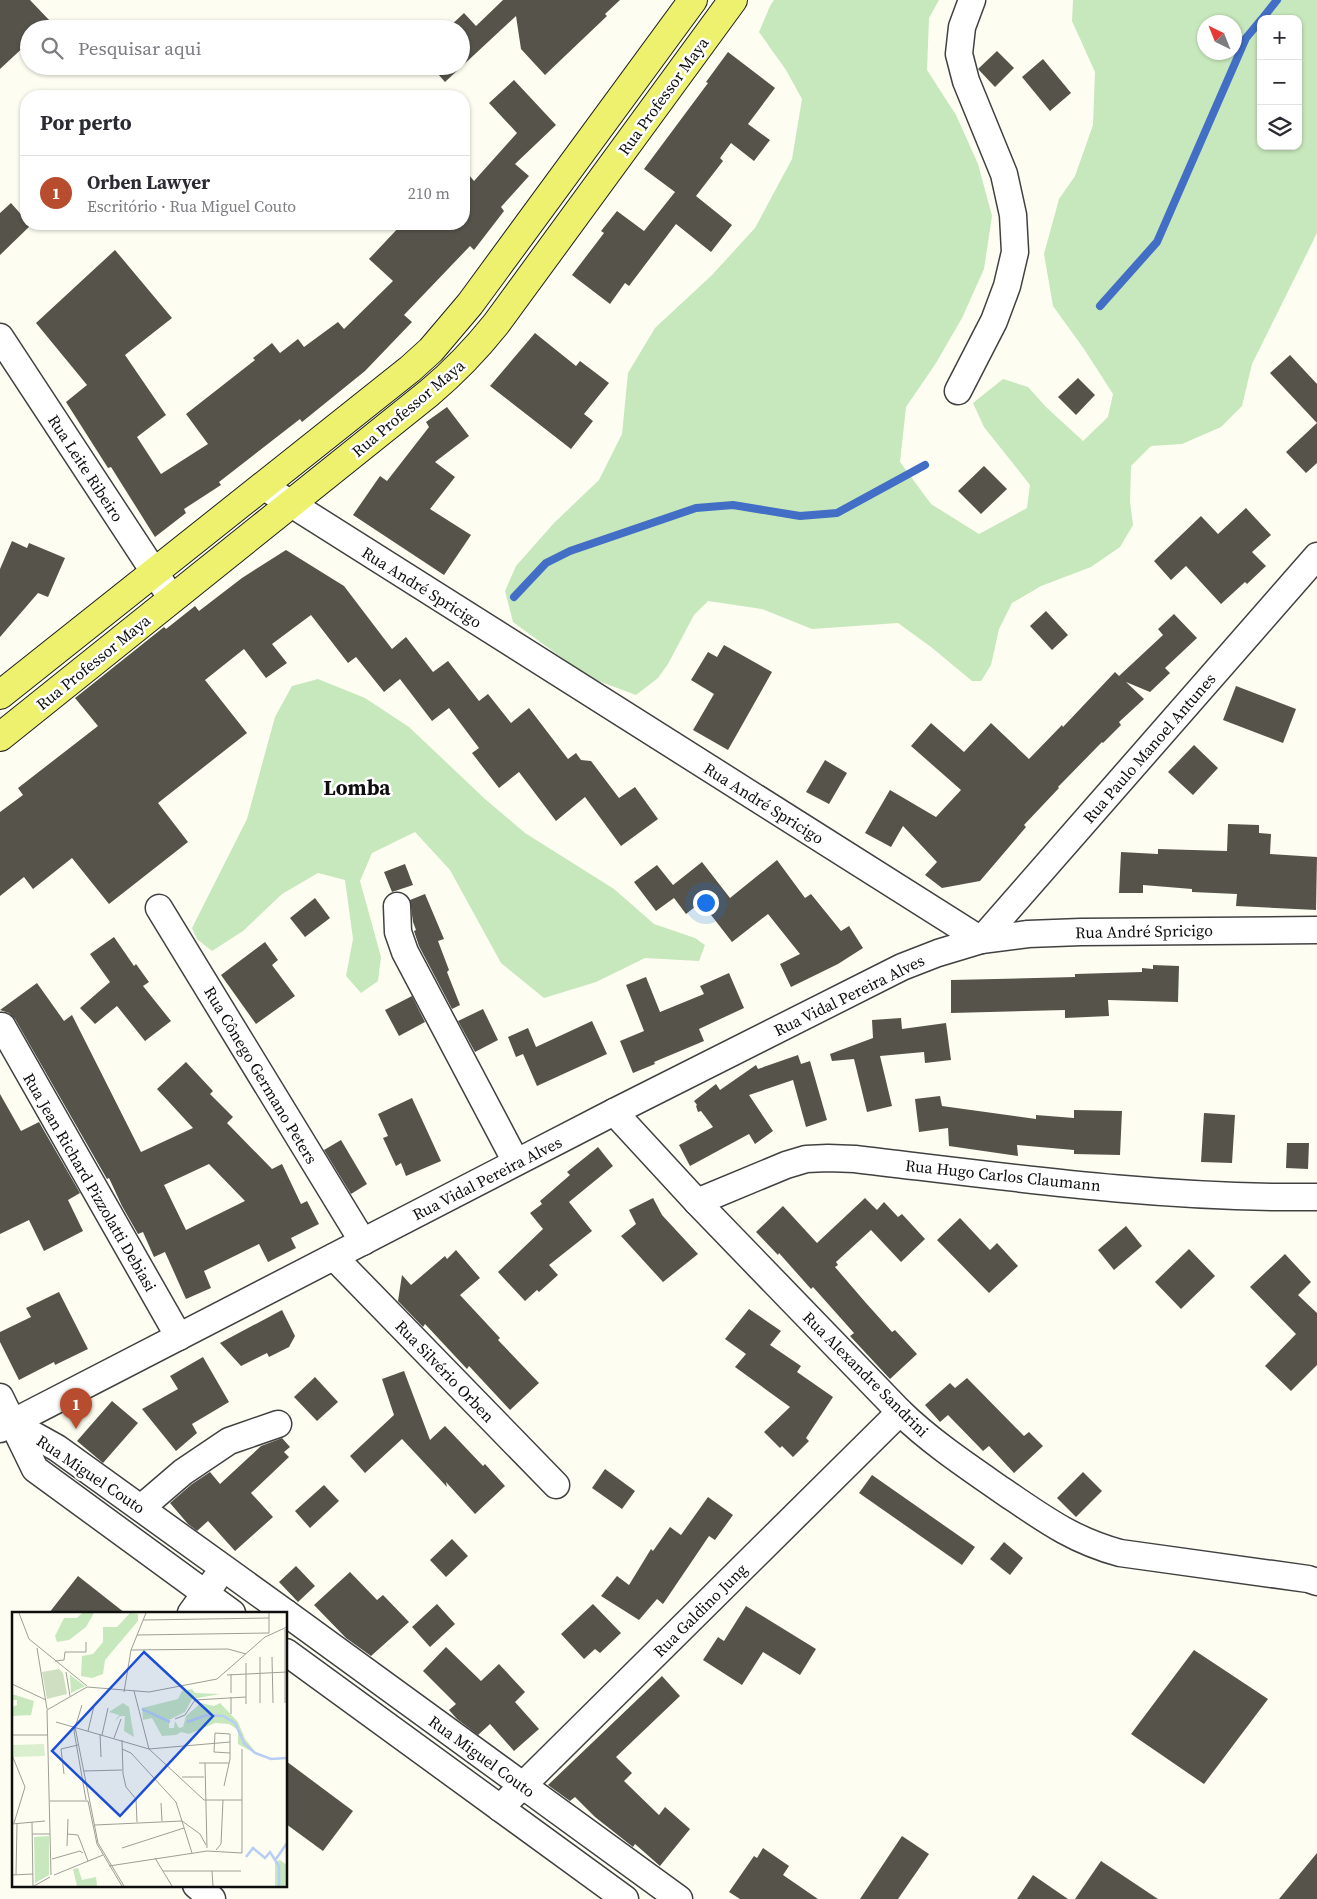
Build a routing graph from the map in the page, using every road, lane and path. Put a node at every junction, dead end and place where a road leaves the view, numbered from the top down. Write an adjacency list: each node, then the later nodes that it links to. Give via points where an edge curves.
1 (693, 0): 4 (main road, Rua Professor Maya)
2 (733, 0): 5 (main road, Rua Professor Maya)
3 (972, 0): 9 (street, via 962,27 959,54 966,80 1004,174 1014,215 1015,252 994,320)
4 (599, 128): 5 (main road); 6 (main road, Rua Professor Maya)
5 (625, 148): 7 (main road, Rua Professor Maya)
6 (470, 304): 7 (main road); 10 (main road, Rua Professor Maya, via 431,350 410,369)
7 (496, 324): 11 (main road, Rua Professor Maya, via 477,348 429,394)
8 (0, 337): 13 (street, Rua Leite Ribeiro)
9 (958, 391)
10 (263, 486): 11 (street, Rua André Spricigo); 13 (main road, Rua Professor Maya)
11 (290, 504): 14 (main road, Rua Professor Maya); 22 (street, Rua André Spricigo)
12 (1317, 556): 22 (street, Rua Paulo Manoel Antunes)
13 (154, 572): 14 (street, Rua Leite Ribeiro); 15 (main road, Rua Professor Maya)
14 (172, 599): 17 (main road, Rua Professor Maya)
15 (29, 672): 16 (main road, Rua Professor Maya); 17 (main road)
16 (0, 695)
17 (50, 696): 18 (main road, Rua Professor Maya)
18 (0, 737)
19 (396, 906): 25 (street, via 398,932 405,952)
20 (160, 908): 28 (street, Rua Cônego Germano Peters)
21 (1317, 930): 22 (street, Rua André Spricigo, via 1081,932)
22 (981, 940): 24 (street, Rua Vidal Pereira Alves, via 902,968)
23 (2, 1026): 30 (street, Rua Jean Richard Pizzolatti Debiasi)
24 (614, 1112): 25 (street, Rua Vidal Pereira Alves); 27 (street, Rua Alexandre Sandrini)
25 (516, 1162): 28 (street, Rua Vidal Pereira Alves)
26 (1317, 1197): 27 (street, Rua Hugo Carlos Claumann, via 1096,1186 828,1158 786,1165)
27 (697, 1202): 32 (street, Rua Alexandre Sandrini)
28 (363, 1242): 29 (street, Rua Vidal Pereira Alves)
29 (334, 1257): 30 (street, Rua Vidal Pereira Alves); 35 (street, Rua Silvério Orben)
30 (179, 1337): 34 (street, Rua Vidal Pereira Alves)
31 (0, 1396): 34 (street)
32 (900, 1412): 38 (street, Rua Alexandre Sandrini, via 942,1448 1082,1541 1120,1554); 44 (street, Rua Galdino Jung)
33 (278, 1424): 36 (street, via 229,1441 183,1472)
34 (6, 1426): 36 (street, Rua Miguel Couto, via 57,1448); 39 (street, Rua Miguel Couto, via 35,1469)
35 (556, 1485)
36 (141, 1508): 37 (street, Rua Miguel Couto)
37 (224, 1567): 39 (street); 41 (street, Rua Miguel Couto)
38 (1317, 1582)
39 (198, 1603): 40 (street, Rua Miguel Couto)
40 (229, 1612)
41 (285, 1612)
42 (288, 1614): 44 (street, Rua Miguel Couto)
43 (288, 1653): 45 (street, Rua Miguel Couto)
44 (522, 1785): 45 (street, Rua Galdino Jung); 49 (street, Rua Miguel Couto)
45 (500, 1808): 48 (street, Rua Miguel Couto)
46 (197, 1886): 47 (street)
47 (212, 1899)
48 (625, 1899)
49 (679, 1899)

